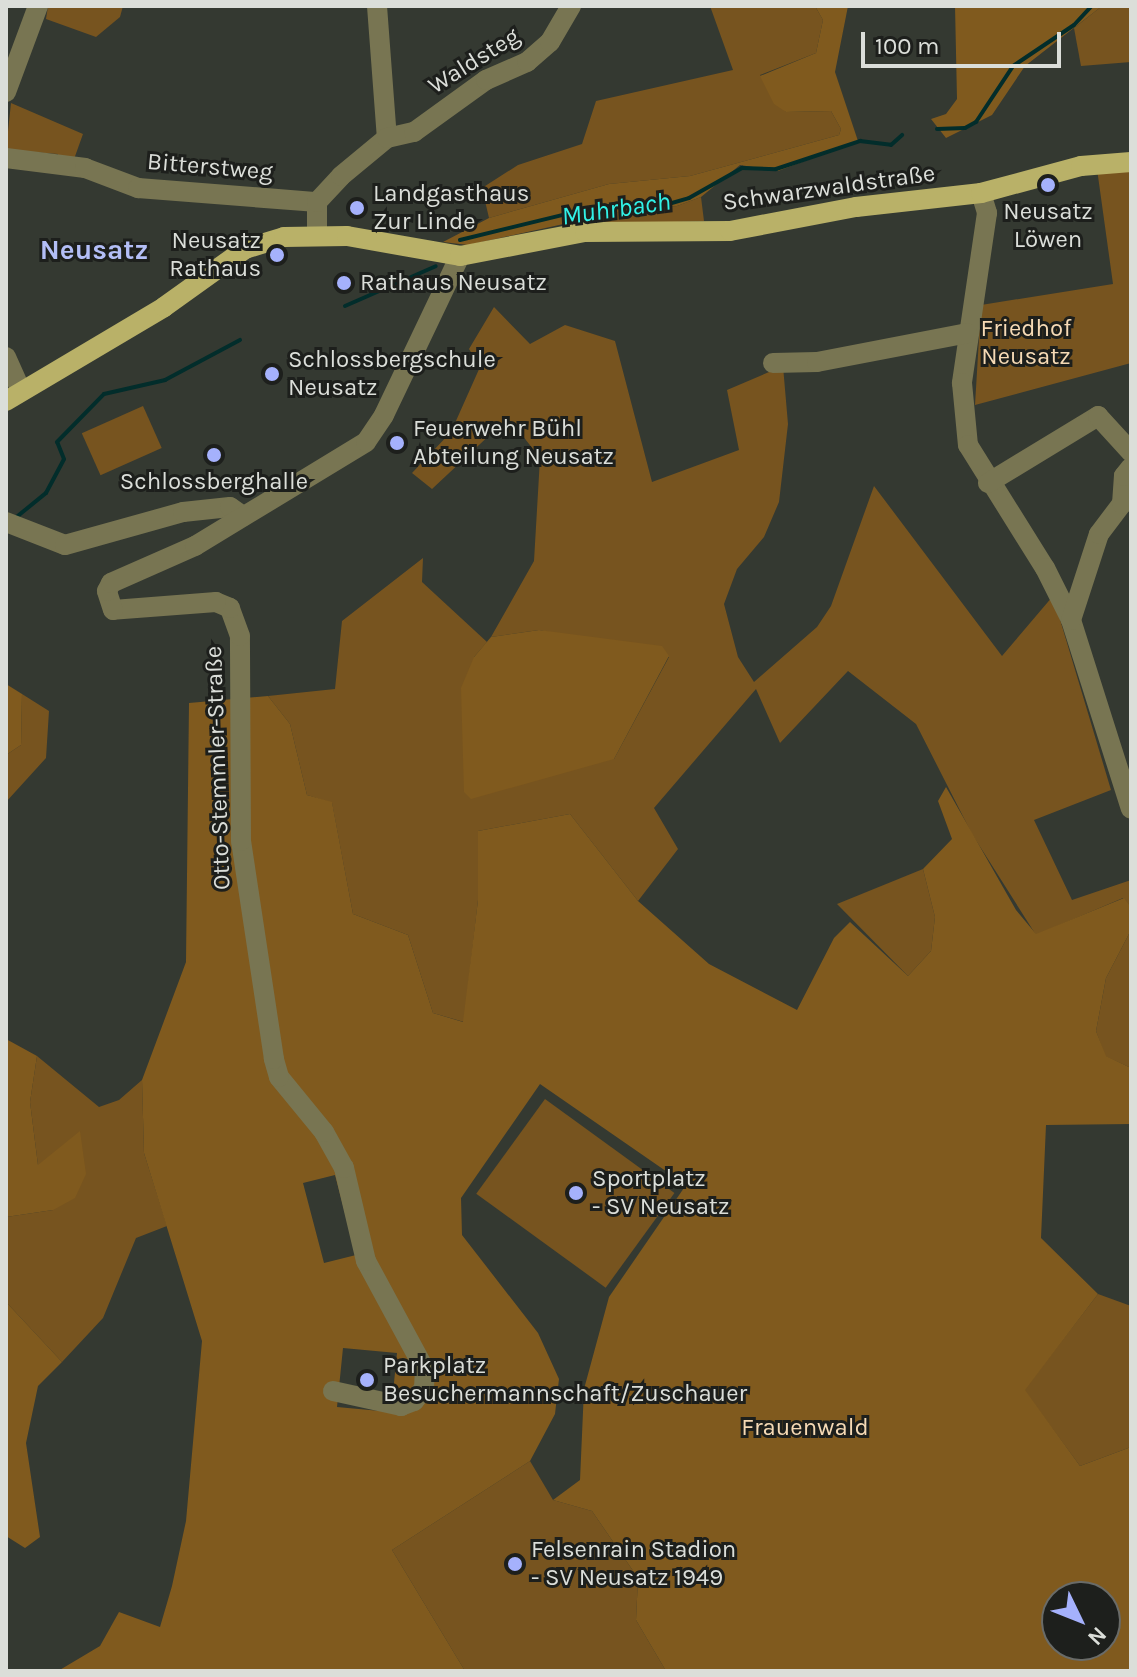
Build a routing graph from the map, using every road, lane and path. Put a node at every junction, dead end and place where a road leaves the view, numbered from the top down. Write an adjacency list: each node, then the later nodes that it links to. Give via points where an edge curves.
1 (38, 6): 4 (street)
2 (377, 6): 5 (street)
3 (571, 6): 5 (street, Waldsteg, via 550,42 527,62 486,80 414,132)
4 (7, 86)
5 (387, 138): 9 (street)
6 (6, 158): 9 (street, Bitterstweg, via 85,168 138,188)
7 (1131, 162): 8 (main road, Schwarzwaldstraße, via 1081,166)
8 (981, 193): 11 (main road, Schwarzwaldstraße, via 856,207 730,231 585,232); 12 (street, via 987,213)
9 (317, 202): 10 (street)
10 (317, 234): 11 (main road, Schwarzwaldstraße); 15 (main road, Schwarzwaldstraße, via 245,249 164,307)
11 (460, 256): 19 (street, Otto-Stemmler-Straße, via 366,442)
12 (967, 333): 14 (street, via 817,362); 18 (street, via 963,418 968,445)
13 (6, 357): 15 (street)
14 (773, 363)
15 (13, 396)
16 (1131, 452): 18 (street, via 1098,416)
17 (1131, 467): 21 (street, via 1124,476 1122,504 1099,534)
18 (988, 483): 21 (street, via 1045,568)
19 (243, 516): 20 (street, via 230,507 183,512 65,545); 23 (street, Otto-Stemmler-Straße, via 163,565 111,583 106,601 113,610 216,602 230,608 240,636 241,841 274,1059 279,1077 324,1132 344,1168 366,1261 425,1370 424,1388 414,1401 401,1406)
20 (10, 526)
21 (1071, 620): 22 (street)
22 (1131, 809)
23 (333, 1391)

